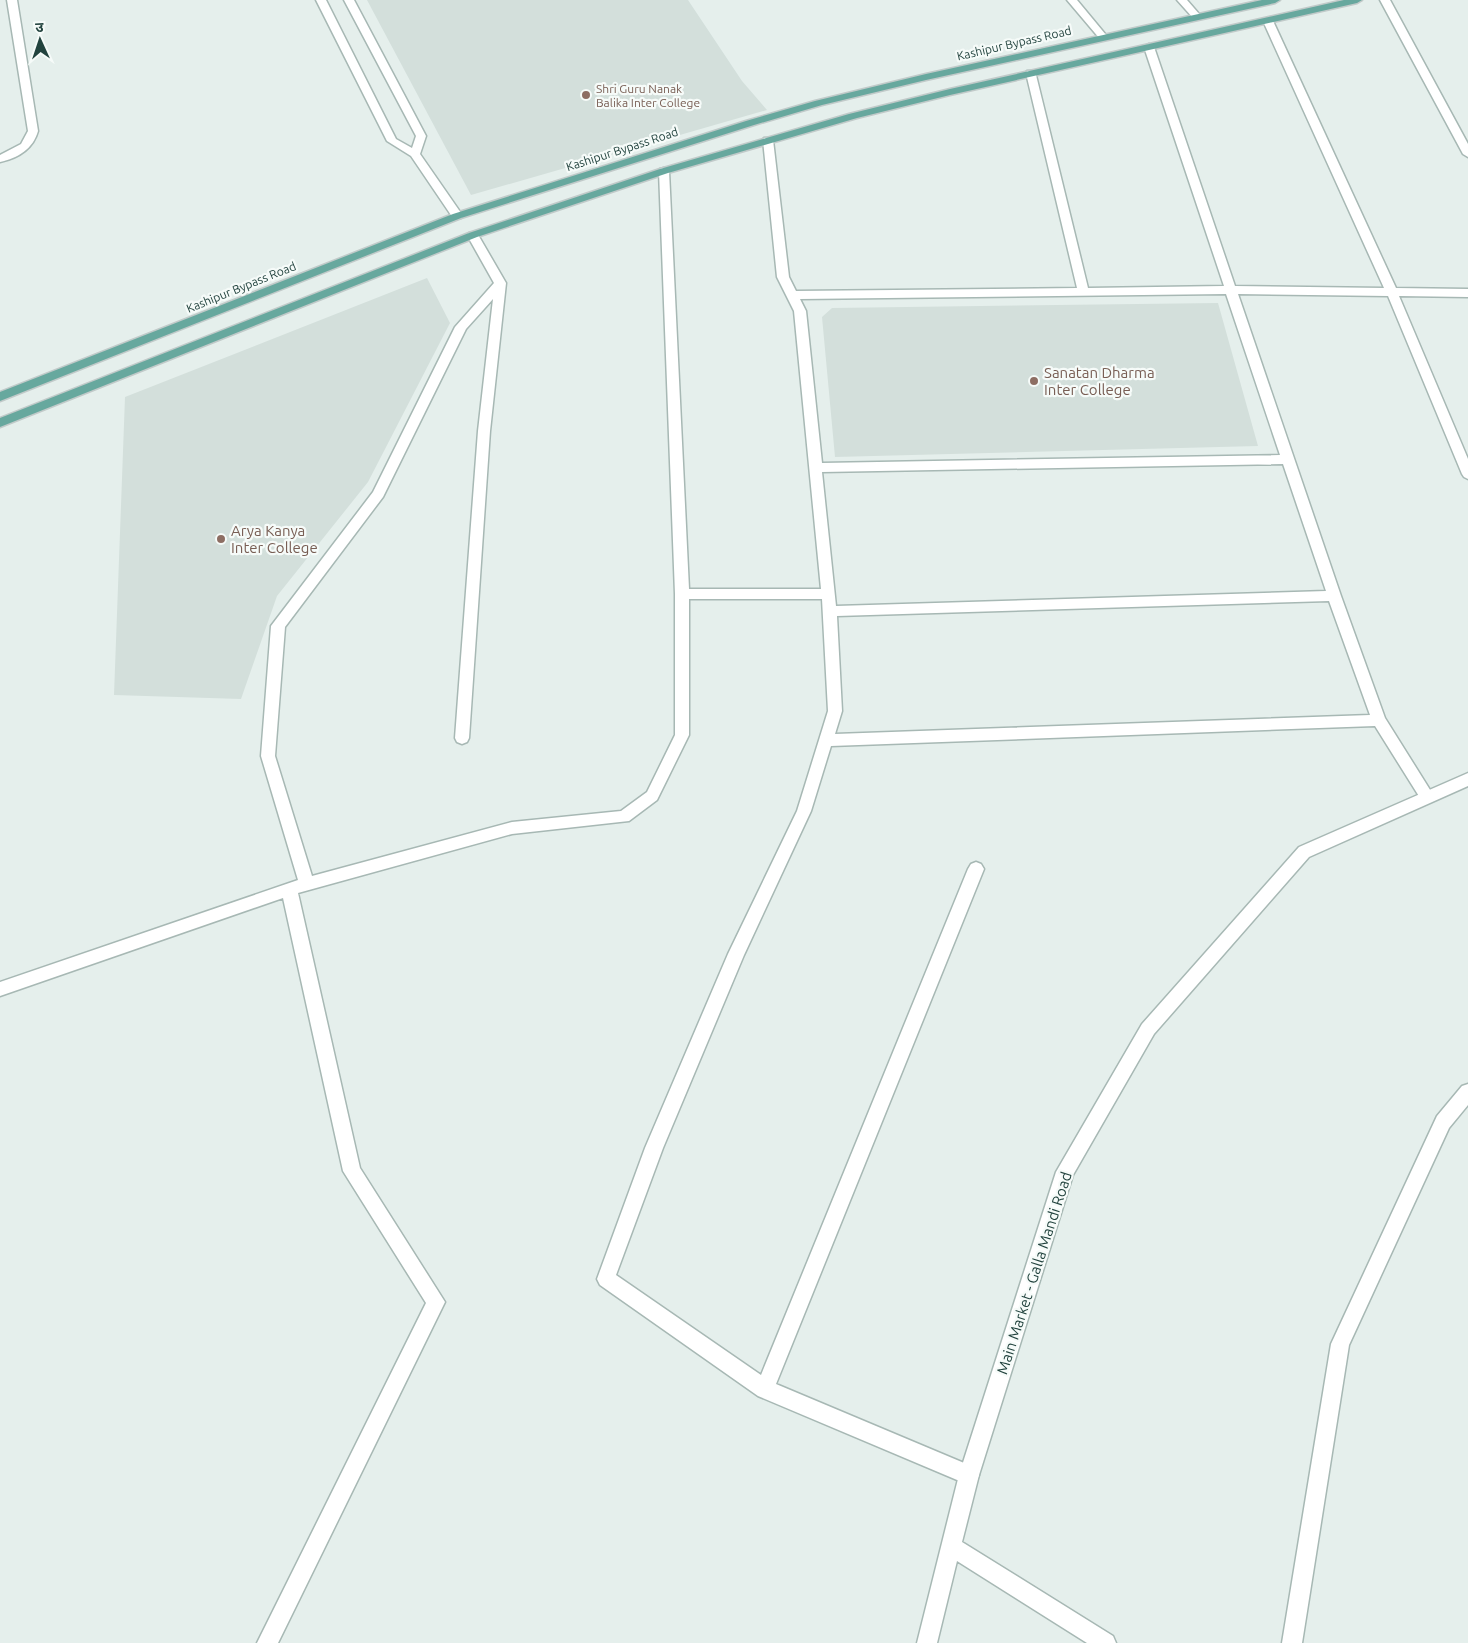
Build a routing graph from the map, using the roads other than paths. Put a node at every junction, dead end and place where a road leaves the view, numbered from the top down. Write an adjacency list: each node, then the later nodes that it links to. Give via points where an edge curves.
1 (12, 0): 19 (street, via 33,131 30,142)
2 (321, 0): 17 (street, via 392,141)
3 (349, 0): 17 (street, via 421,136)
4 (1072, 0): 13 (street)
5 (1182, 0): 10 (street)
6 (1275, 0): 9 (main road, Kashipur Bypass Road)
7 (1357, 0): 11 (main road)
8 (1385, 0): 18 (street)
9 (1260, 3): 10 (main road, Kashipur Bypass Road); 11 (main road)
10 (1198, 17): 12 (main road, Kashipur Bypass Road)
11 (1268, 21): 14 (main road); 26 (street)
12 (1144, 28): 13 (main road, Kashipur Bypass Road); 14 (main road)
13 (1103, 37): 21 (main road, Kashipur Bypass Road, via 750,122)
14 (1150, 47): 15 (main road); 24 (street)
15 (1030, 73): 16 (main road, via 863,113); 25 (street)
16 (768, 140): 20 (main road); 28 (street, via 784,277)
17 (415, 154): 21 (street)
18 (1468, 154)
19 (0, 159)
20 (664, 171): 22 (main road); 34 (street)
21 (456, 216): 22 (main road); 29 (main road, Kashipur Bypass Road)
22 (473, 235): 23 (street); 30 (main road)
23 (500, 283): 39 (street, via 484,431); 44 (street, via 461,327 378,494 278,626 268,756)
24 (1232, 290): 25 (street); 26 (street); 31 (street)
25 (1083, 291): 28 (street)
26 (1392, 292): 27 (street); 33 (street)
27 (1468, 292)
28 (792, 295): 32 (street, via 800,311)
29 (0, 396)
30 (0, 423)
31 (1289, 459): 32 (street); 36 (street)
32 (816, 468): 35 (street)
33 (1468, 474)
34 (682, 594): 35 (street); 44 (street, via 682,735 652,796 624,817 512,828)
35 (828, 594): 37 (street)
36 (1334, 596): 37 (street); 38 (street)
37 (830, 612): 40 (street, via 835,711)
38 (1379, 720): 40 (street); 42 (street)
39 (462, 738)
40 (827, 740): 48 (street, via 804,811 736,954 654,1148 606,1279)
41 (1468, 779): 42 (street, Main Market - Galla Mandi Road)
42 (1427, 797): 49 (street, Main Market - Galla Mandi Road, via 1304,852 1148,1029 1064,1172)
43 (976, 869): 48 (street)
44 (307, 884): 45 (street)
45 (289, 889): 46 (street); 51 (street, via 352,1171 436,1302)
46 (0, 989)
47 (1468, 1092): 54 (street, via 1443,1122 1340,1344)
48 (765, 1389): 49 (street)
49 (969, 1475): 50 (street, Main Market - Galla Mandi Road)
50 (951, 1546): 52 (street, Main Market - Galla Mandi Road); 53 (street)
51 (267, 1643)
52 (927, 1643)
53 (1106, 1643)
54 (1292, 1643)

